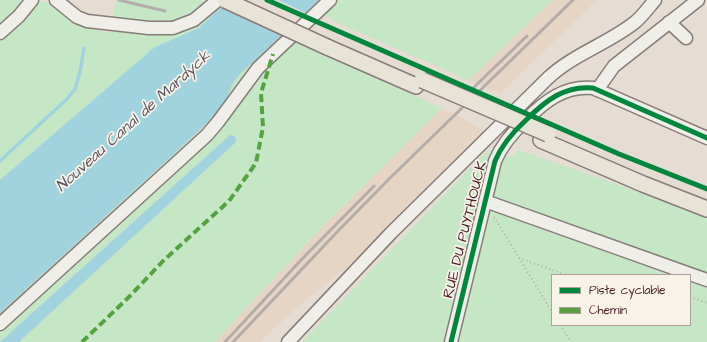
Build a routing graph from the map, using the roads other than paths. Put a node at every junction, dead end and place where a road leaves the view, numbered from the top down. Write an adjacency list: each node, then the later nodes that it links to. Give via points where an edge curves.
1 (32, 0): 10 (street)
2 (56, 0): 3 (street, via 87,21 165,29 182,26 194,20)
3 (218, 0)
4 (225, 0): 12 (main road, bridge)
5 (244, 0): 12 (main road)
6 (330, 0): 22 (street, via 258,68 207,135)
7 (655, 0): 23 (street, via 632,25 575,57 548,78 391,233)
8 (698, 0): 9 (street)
9 (669, 22): 11 (street); 13 (street, via 614,66)
10 (0, 34)
11 (686, 38)
12 (330, 44): 14 (main road, bridge)
13 (597, 90): 15 (street, RUE DU PUYTHOUCK); 17 (street, RUE DU PUYTHOUCK, via 575,88 556,95 516,130 497,155)
14 (545, 137): 16 (main road); 18 (main road, via 636,181)
15 (707, 138)
16 (707, 199)
17 (485, 201): 19 (street, RUE DU PUYTHOUCK); 24 (street, RUE DU PUYTHOUCK)
18 (707, 209)
19 (690, 274)
20 (691, 274): 21 (street, RUE DU PUYTHOUCK)
21 (707, 280)
22 (0, 324)
23 (288, 342)
24 (451, 342)

